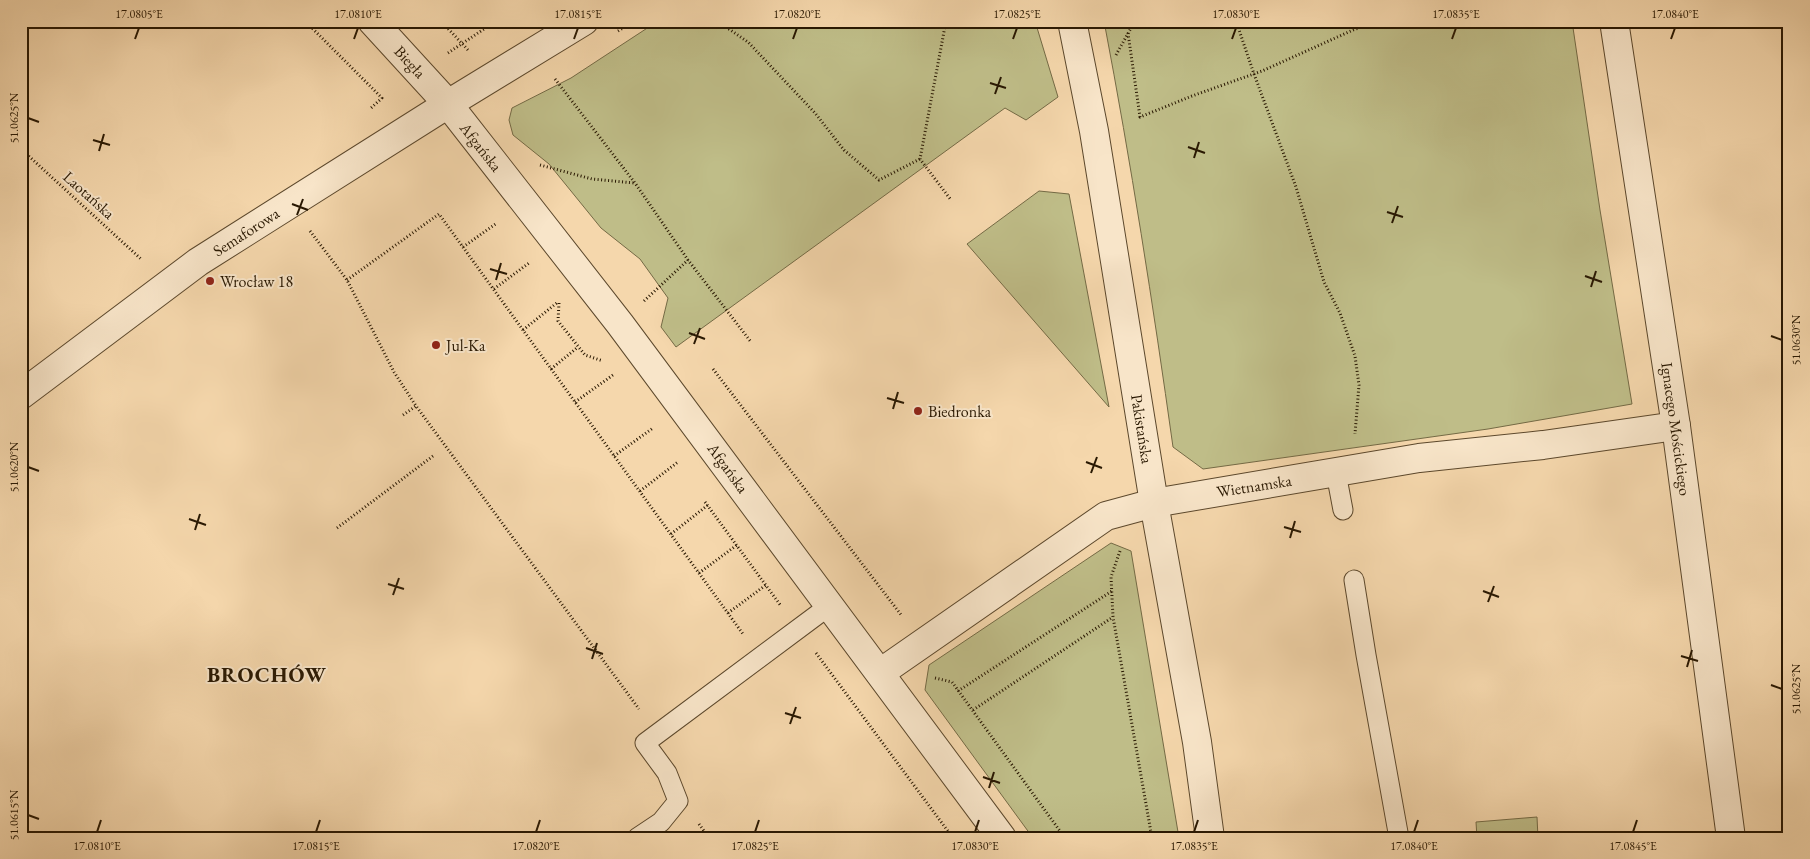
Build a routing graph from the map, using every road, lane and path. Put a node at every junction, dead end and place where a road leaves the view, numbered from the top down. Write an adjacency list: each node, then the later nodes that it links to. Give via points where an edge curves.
1 (305, 21): 18 (path, via 382,98)
2 (372, 21): 17 (street, Biegła)
3 (441, 21): 13 (path)
4 (496, 21): 13 (path)
5 (584, 21): 14 (street, Semaforowa)
6 (717, 21): 20 (path, via 748,42 815,113 844,150 879,180)
7 (946, 21): 20 (path)
8 (1072, 21): 58 (street, Pakistańska, via 1094,131)
9 (1236, 21): 16 (path)
10 (1378, 21): 16 (path)
11 (1614, 21): 47 (street, Ignacego Mościckiego)
12 (1128, 33): 16 (path, via 1140,117)
13 (463, 43): 15 (path)
14 (536, 50): 17 (street, Semaforowa); 22 (path)
15 (442, 57)
16 (1254, 74): 55 (path, via 1296,186 1324,282 1340,313 1355,356 1359,384 1358,413)
17 (448, 104): 34 (street, Afgańska); 42 (street, Semaforowa, via 198,262)
18 (365, 114)
19 (21, 149): 29 (path, Laotańska)
20 (920, 159): 23 (path)
21 (536, 164): 22 (path, via 592,179)
22 (635, 183): 30 (path)
23 (951, 200)
24 (500, 220): 26 (path)
25 (310, 229): 32 (path)
26 (463, 247): 32 (path, via 439,214); 33 (path)
27 (149, 254): 29 (path)
28 (526, 255): 33 (path, via 531,262)
29 (141, 259): 31 (path)
30 (688, 260): 34 (path); 36 (path)
31 (134, 265)
32 (347, 280): 44 (path, via 394,372)
33 (494, 290): 35 (path)
34 (620, 324): 70 (street, Afgańska)
35 (523, 330): 37 (path, via 559,301 558,321); 38 (path)
36 (751, 342)
37 (578, 348): 38 (path); 40 (path, via 585,355 603,360)
38 (551, 369): 43 (path)
39 (713, 369): 69 (path)
40 (613, 375): 41 (path); 43 (path)
41 (618, 382)
42 (21, 395)
43 (575, 402): 51 (path)
44 (416, 406): 45 (path); 79 (path)
45 (403, 415)
46 (647, 420): 48 (path)
47 (1676, 426): 55 (street, Wietnamska, via 1419,458); 87 (street, Ignacego Mościckiego)
48 (652, 428): 49 (path); 51 (path)
49 (658, 435)
50 (433, 456): 61 (path)
51 (614, 456): 56 (path)
52 (673, 456): 53 (path)
53 (678, 462): 54 (path); 56 (path)
54 (683, 470)
55 (1347, 471): 58 (street, Wietnamska); 60 (lane)
56 (640, 491): 62 (path)
57 (700, 494): 59 (path)
58 (1154, 503): 74 (street, Wietnamska, via 1106,516); 85 (street, Pakistańska, via 1197,742)
59 (708, 505): 62 (path); 63 (path)
60 (1343, 510)
61 (337, 528)
62 (670, 534): 65 (path)
63 (737, 545): 65 (path); 67 (path)
64 (1121, 547): 68 (path, via 1111,577)
65 (699, 573): 71 (path)
66 (1354, 580): 86 (lane)
67 (766, 585): 71 (path); 73 (path)
68 (1112, 591): 72 (path); 77 (path)
69 (889, 600)
70 (829, 606): 73 (lane); 76 (street, Afgańska)
71 (728, 613): 75 (path)
72 (1113, 617): 78 (path); 84 (path)
73 (798, 628): 75 (lane); 81 (path)
74 (911, 653): 76 (street, Wietnamska); 77 (path, via 927,676 952,682)
75 (760, 656): 79 (lane)
76 (880, 673): 82 (street, Afgańska)
77 (958, 691): 78 (path)
78 (973, 710): 83 (path)
79 (658, 733): 80 (lane, via 645,743 667,773 678,801 661,822)
80 (637, 838)
81 (953, 838)
82 (1002, 838)
83 (1065, 838)
84 (1152, 838)
85 (1210, 838)
86 (1399, 838)
87 (1731, 838)

